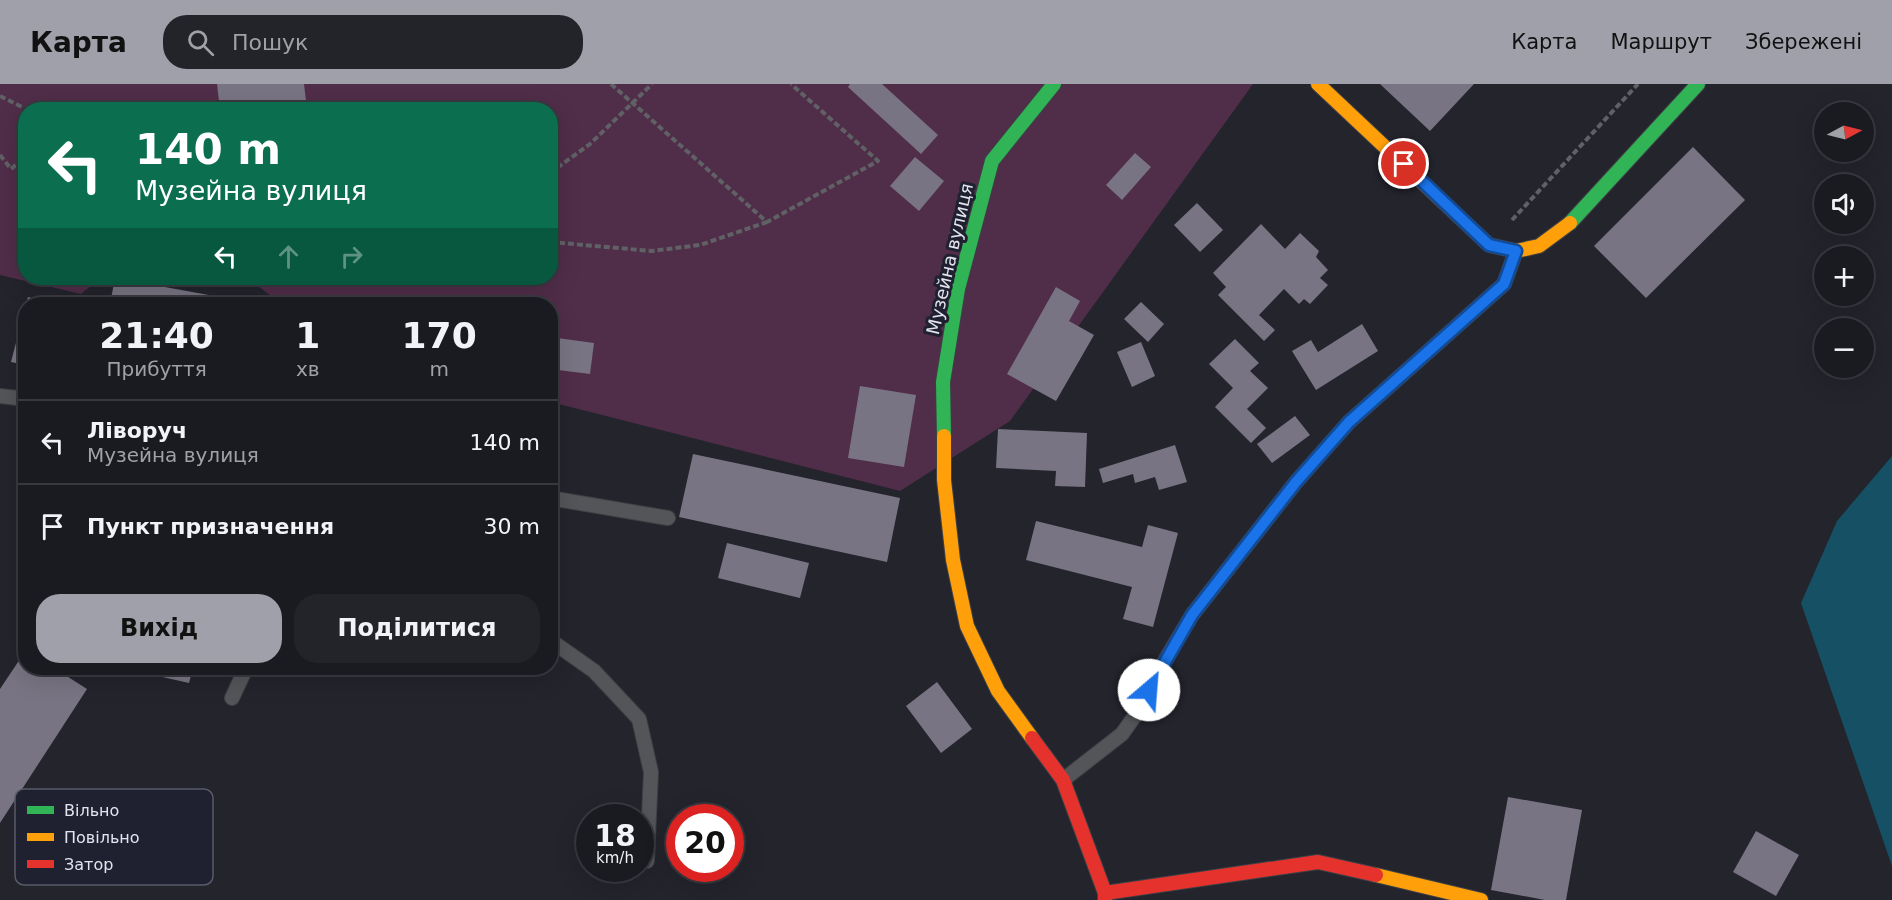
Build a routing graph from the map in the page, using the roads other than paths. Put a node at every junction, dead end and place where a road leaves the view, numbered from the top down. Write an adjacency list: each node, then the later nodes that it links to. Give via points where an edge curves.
1 (1054, 84): 12 (street, Музейна вулиця, via 992,161 958,289 943,382 944,480 953,560 967,626 998,691)
2 (1318, 84): 4 (street, via 1489,245)
3 (1698, 84): 4 (street, via 1582,212 1539,246)
4 (1516, 251): 12 (lane, via 1504,284 1349,422 1296,482 1192,615 1122,734)
5 (0, 396): 6 (lane)
6 (18, 398)
7 (558, 499): 8 (lane)
8 (668, 518)
9 (558, 646): 13 (lane, via 594,671 639,719 651,772)
10 (243, 675): 11 (lane)
11 (232, 698)
12 (1064, 780): 14 (street, Музейна вулиця)
13 (650, 804)
14 (1105, 897): 15 (street, via 1318,862)
15 (1481, 900)

